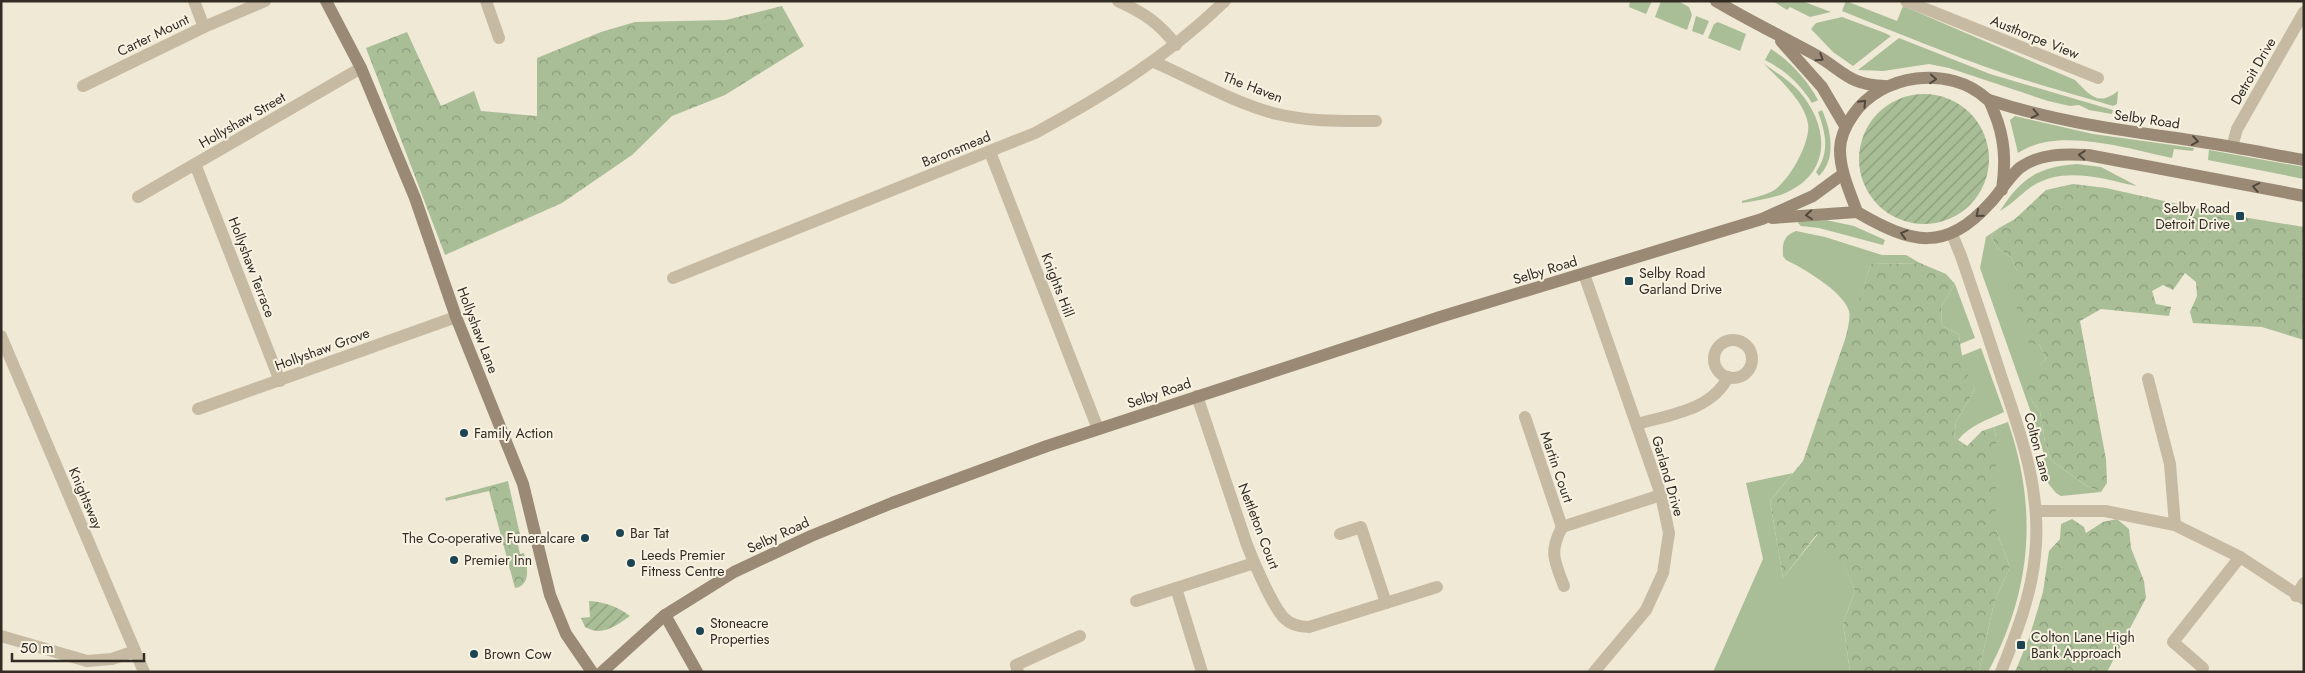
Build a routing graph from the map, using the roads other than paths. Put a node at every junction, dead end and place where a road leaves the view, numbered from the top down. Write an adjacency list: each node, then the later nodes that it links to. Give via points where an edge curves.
1 (194, 1): 10 (street)
2 (265, 1): 10 (street, Carter Mount)
3 (326, 1): 15 (main road, Hollyshaw Lane)
4 (486, 1): 12 (street)
5 (1118, 1): 13 (street, via 1150,17)
6 (1226, 1): 13 (street, Baronsmead)
7 (1716, 1): 11 (main road)
8 (1906, 1): 16 (street, Austhorpe View)
9 (2304, 12): 22 (street, Detroit Drive, via 2238,129)
10 (204, 27): 17 (street, Carter Mount)
11 (1776, 36): 18 (main road, one-way to 18, via 1814,54 1853,81); 21 (main road, via 1822,87)
12 (499, 38)
13 (1176, 45): 14 (street, Baronsmead)
14 (1154, 62): 20 (street, The Haven, via 1277,114 1317,121); 23 (street, Baronsmead, via 1077,110)
15 (362, 68): 25 (street, Hollyshaw Street); 35 (main road, Hollyshaw Lane, via 414,198)
16 (2098, 78)
17 (83, 86)
18 (1885, 86): 19 (main road, one-way to 19, via 1932,77 1958,83); 21 (main road, one-way to 18, via 1862,102)
19 (1989, 100): 22 (main road, Selby Road, one-way to 22, via 2100,128); 27 (main road, via 2002,130 2006,165)
20 (1376, 121)
21 (1845, 126): 26 (main road, via 1840,149)
22 (2232, 147): 24 (main road, Selby Road)
23 (990, 152): 34 (street, Baronsmead); 44 (street, Knights Hill)
24 (2304, 160)
25 (196, 164): 29 (street, Hollyshaw Street); 39 (street, Hollyshaw Terrace)
26 (1843, 174): 30 (main road); 31 (main road, Selby Road, via 1812,196)
27 (2002, 190): 28 (main road, one-way to 27, via 2088,155 2064,154 2044,157 2020,167); 32 (main road, one-way to 32, via 1981,213)
28 (2304, 196)
29 (138, 197)
30 (1857, 212): 31 (main road, Selby Road, one-way to 31); 32 (main road, one-way to 30, via 1926,240 1898,234)
31 (1762, 219): 33 (main road, Selby Road)
32 (1952, 234): 46 (street, Colton Lane, via 2023,441 2034,486)
33 (1584, 274): 40 (main road, Selby Road, via 1431,319); 43 (street, Garland Drive)
34 (673, 278)
35 (456, 317): 39 (street, Hollyshaw Grove); 65 (main road, Hollyshaw Lane, via 523,484 550,595 566,634)
36 (1, 336): 62 (street, Knightsway)
37 (1728, 377): 43 (street, via 1713,397 1696,406)
38 (2148, 379): 47 (street, via 2170,464)
39 (280, 381): 41 (street, Hollyshaw Grove)
40 (1197, 396): 44 (main road, Selby Road); 51 (street, Nettleton Court)
41 (198, 409)
42 (1525, 417): 48 (street, Martin Court)
43 (1637, 424): 45 (street, Garland Drive)
44 (1098, 429): 59 (main road, Selby Road, via 892,503 811,536 734,572)
45 (1661, 495): 48 (street); 70 (street, Garland Drive, via 1668,540 1659,586 1646,610)
46 (2036, 512): 47 (street, via 2105,511); 71 (street, Colton Lane, via 2032,579 2020,623)
47 (2175, 525): 50 (street)
48 (1562, 527): 53 (street, via 1554,542 1554,561)
49 (1340, 534): 58 (street, via 1362,528)
50 (2240, 557): 56 (street); 63 (street, via 2173,642)
51 (1254, 563): 55 (street); 58 (street, Nettleton Court, via 1284,618 1300,627 1318,625)
52 (2304, 583): 56 (street)
53 (1564, 586)
54 (1437, 587): 58 (street, Nettleton Court)
55 (1176, 588): 57 (street); 69 (street)
56 (2300, 597)
57 (1136, 601)
58 (1386, 603)
59 (665, 615): 66 (main road, Selby Road); 67 (main road)
60 (1, 636): 62 (street, via 87,661 112,659)
61 (1080, 636): 68 (street, via 1016,665)
62 (135, 651): 64 (street, Knightsway)
63 (2203, 668)
64 (144, 672)
65 (592, 672)
66 (602, 672)
67 (697, 672)
68 (1018, 672)
69 (1202, 672)
70 (1594, 672)
71 (2001, 672)

